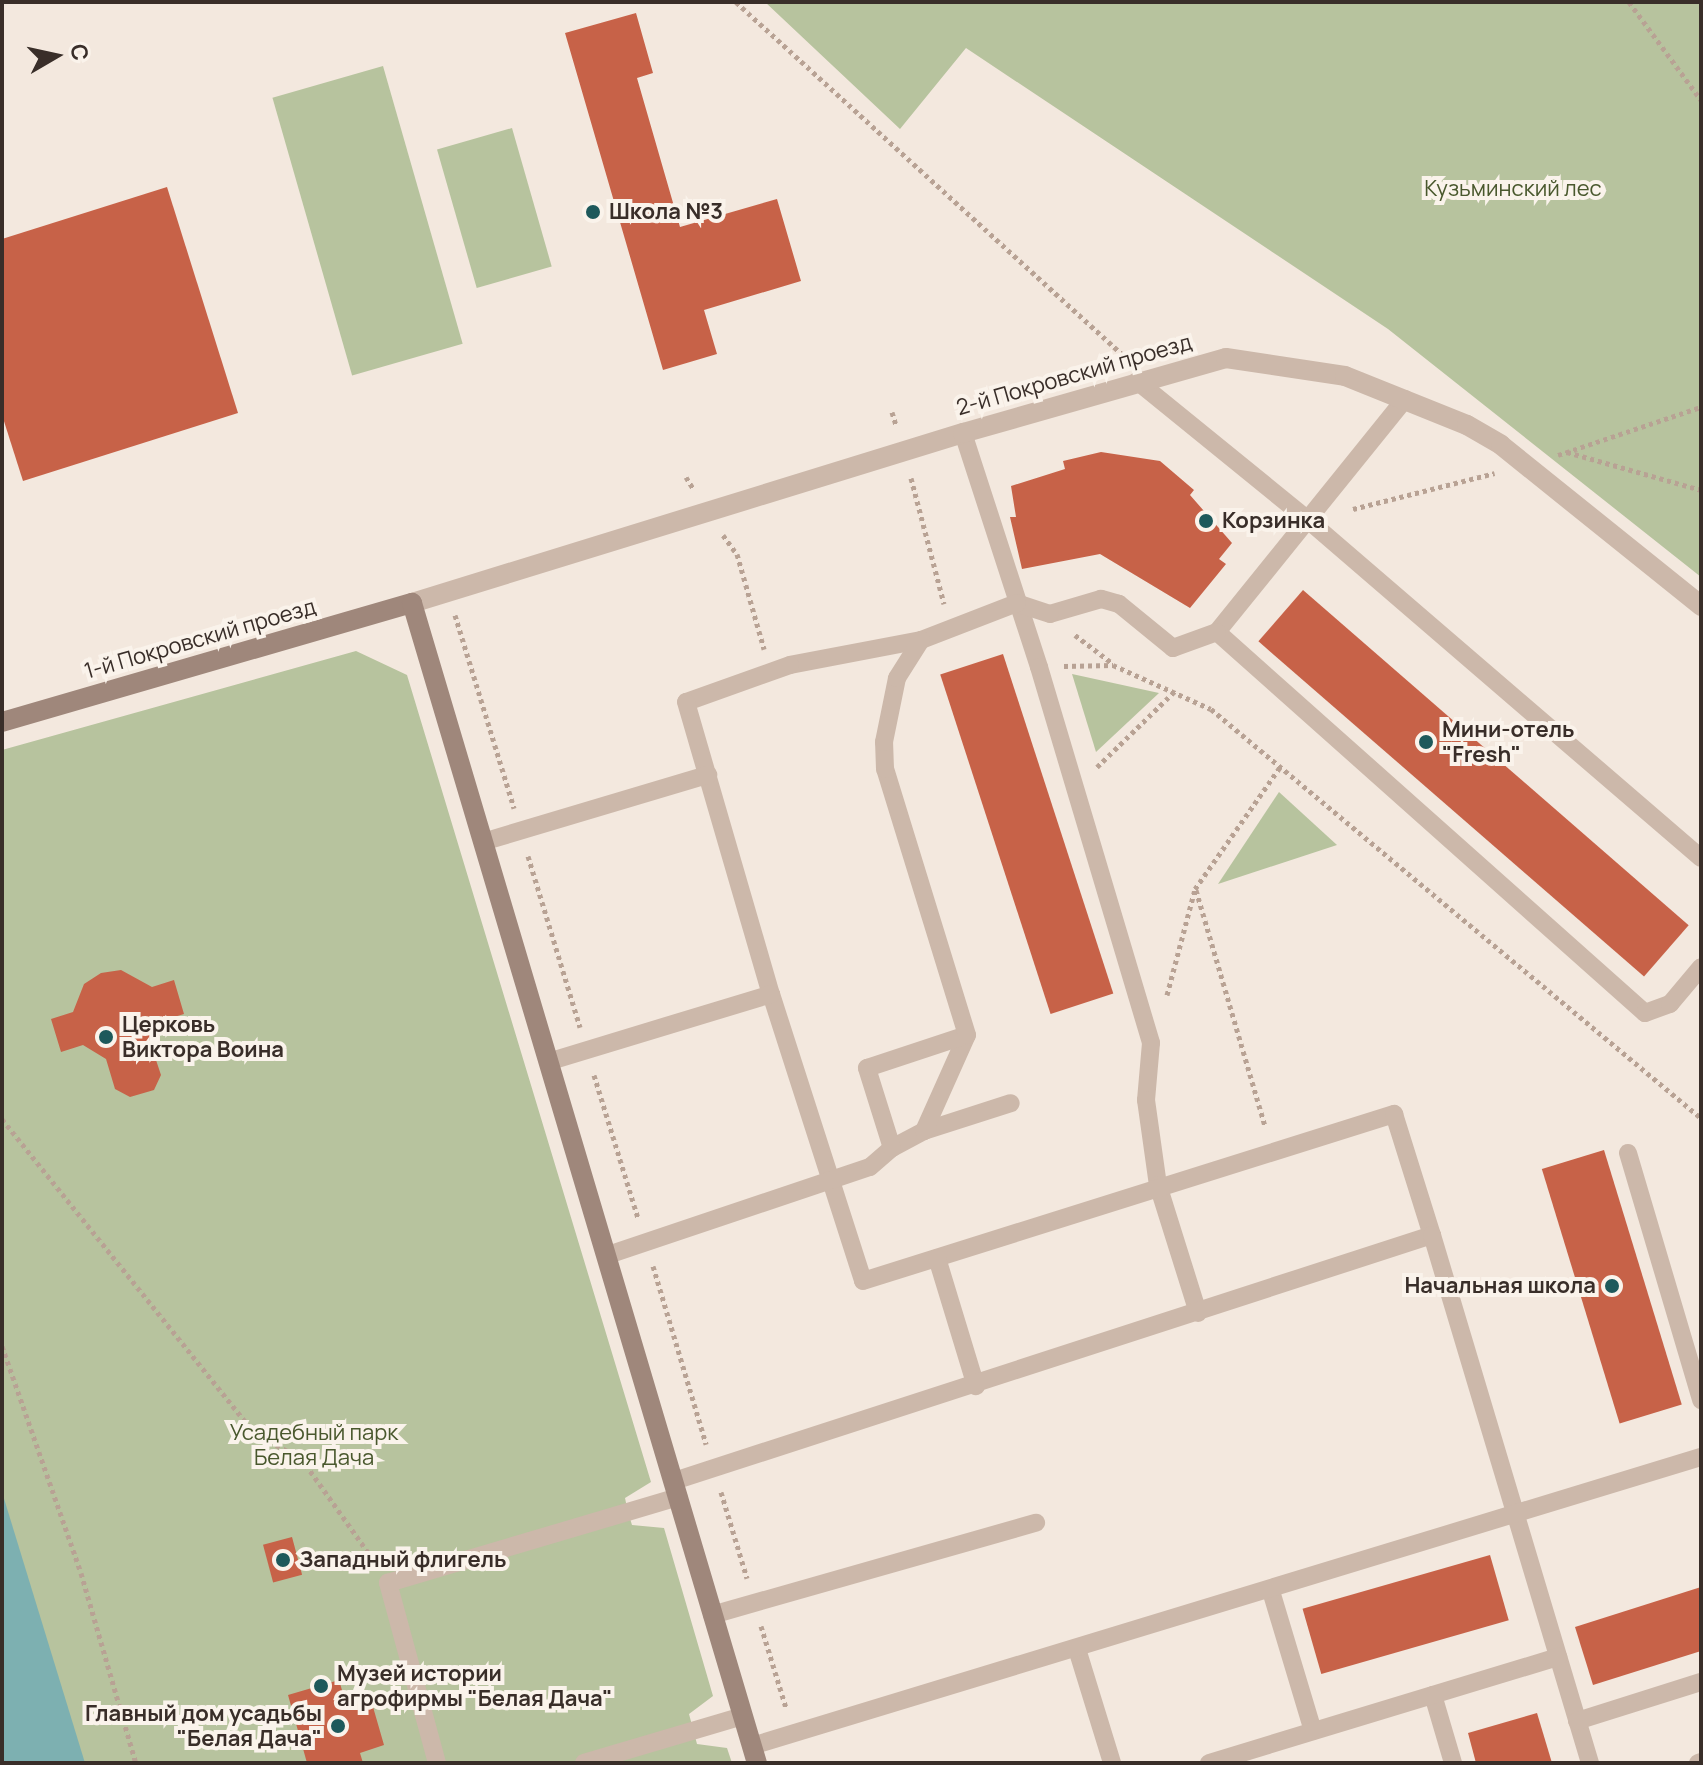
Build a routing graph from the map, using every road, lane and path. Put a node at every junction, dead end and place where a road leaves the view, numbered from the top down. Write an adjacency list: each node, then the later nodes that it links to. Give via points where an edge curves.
1 (736, 2): 4 (path)
2 (1629, 2): 3 (path)
3 (1701, 100)
4 (1142, 379): 5 (street, 2-й Покровский проезд, via 1199,362 1257,360 1345,376); 7 (street, 2-й Покровский проезд); 13 (lane)
5 (1405, 399): 9 (street, 2-й Покровский проезд, via 1467,425); 13 (lane)
6 (1701, 407): 8 (path)
7 (963, 433): 12 (street, 2-й Покровский проезд); 15 (lane)
8 (1567, 452): 9 (path); 11 (path)
9 (1526, 465): 13 (path); 16 (street, 2-й Покровский проезд)
10 (686, 477): 12 (path)
11 (1701, 490)
12 (706, 512): 14 (street, 2-й Покровский проезд); 22 (path, via 737,554)
13 (1308, 520): 18 (lane); 29 (lane)
14 (412, 603): 24 (street, 1-й Покровский проезд); 28 (street)
15 (1017, 603): 17 (lane); 19 (lane); 21 (lane)
16 (1701, 606)
17 (1050, 614): 18 (lane, via 1101,599 1119,604 1173,648); 20 (path)
18 (1217, 632): 31 (lane, via 1645,1013 1670,1004)
19 (921, 640): 22 (lane); 33 (lane, via 897,678 884,742 885,769)
20 (1113, 665): 21 (path); 23 (path, via 1137,679)
21 (1039, 667): 27 (lane)
22 (770, 672): 26 (lane, via 686,702)
23 (1176, 689): 25 (path, via 1211,709); 27 (path)
24 (2, 722)
25 (1280, 767): 30 (path); 37 (path)
26 (708, 775): 28 (lane); 32 (lane)
27 (1075, 789): 34 (lane)
28 (486, 841): 35 (street)
29 (1701, 858)
30 (1195, 889): 34 (path); 41 (path)
31 (1701, 967)
32 (771, 994): 35 (lane); 43 (lane)
33 (967, 1035): 39 (lane); 40 (lane, via 867,1068)
34 (1151, 1043): 44 (lane, via 1146,1100)
35 (551, 1061): 46 (street)
36 (1011, 1103): 39 (lane)
37 (1701, 1118)
38 (2, 1119): 57 (path, via 255,1434 301,1458)
39 (924, 1131): 40 (lane)
40 (892, 1148): 43 (lane, via 870,1167)
41 (1272, 1151): 44 (lane); 45 (lane, via 1394,1114)
42 (1628, 1153): 50 (lane)
43 (834, 1183): 46 (lane); 47 (lane, via 863,1281)
44 (1158, 1185): 47 (lane); 48 (lane)
45 (1432, 1235): 48 (lane); 55 (lane)
46 (608, 1255): 54 (street)
47 (937, 1258): 51 (lane)
48 (1198, 1313): 51 (lane)
49 (2, 1346): 68 (path, via 81,1573)
50 (1696, 1362): 52 (lane)
51 (976, 1386): 54 (lane)
52 (1701, 1400)
53 (1701, 1457): 55 (lane)
54 (677, 1489): 57 (lane); 59 (street)
55 (1516, 1515): 58 (lane); 61 (lane)
56 (1036, 1523): 59 (lane)
57 (388, 1583): 69 (lane)
58 (1271, 1591): 60 (lane); 66 (lane)
59 (712, 1615): 64 (street)
60 (1077, 1649): 67 (lane); 71 (lane)
61 (1558, 1657): 63 (lane); 65 (lane)
62 (1701, 1682): 65 (lane)
63 (1433, 1695): 66 (lane); 73 (lane)
64 (743, 1716): 67 (street); 70 (lane)
65 (1577, 1721): 74 (lane)
66 (1313, 1731): 72 (lane)
67 (755, 1754)
68 (136, 1763)
69 (437, 1763)
70 (584, 1763)
71 (1112, 1763)
72 (1209, 1763)
73 (1453, 1763)
74 (1590, 1763)

